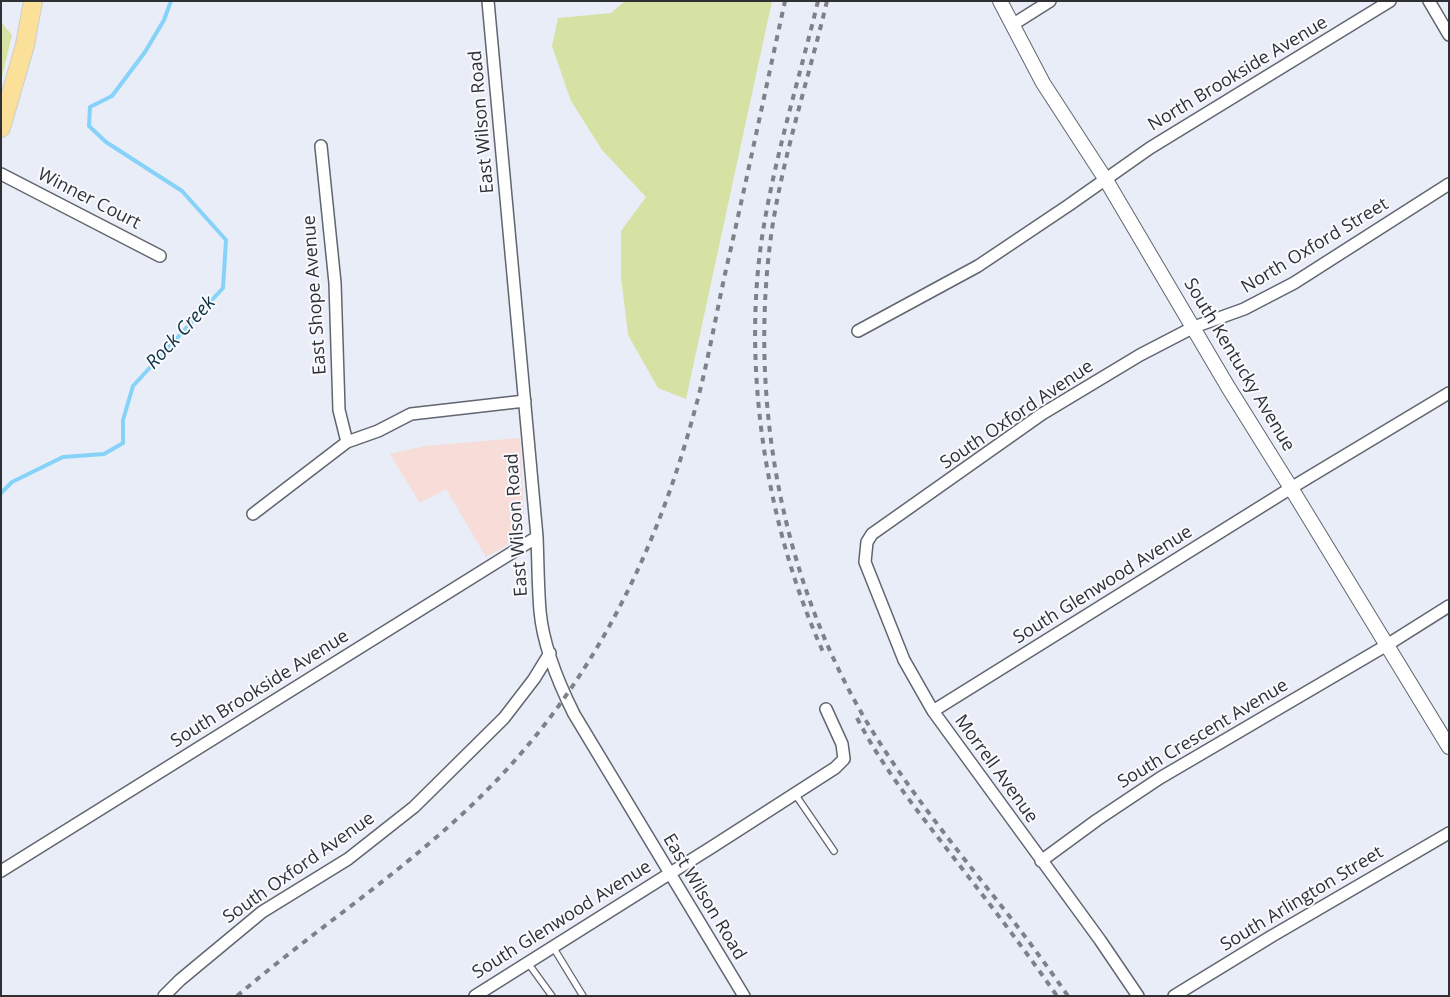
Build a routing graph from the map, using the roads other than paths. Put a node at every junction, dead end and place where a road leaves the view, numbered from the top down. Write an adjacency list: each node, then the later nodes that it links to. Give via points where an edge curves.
1 (33, 1): 9 (main road, via 25,46)
2 (488, 1): 18 (street, East Wilson Road)
3 (1000, 1): 7 (street, South Kentucky Avenue)
4 (1050, 1): 7 (street)
5 (1390, 1): 12 (street, North Brookside Avenue, via 1150,148)
6 (1429, 1): 8 (street)
7 (1012, 25): 12 (street, South Kentucky Avenue, via 1043,83)
8 (1449, 34)
9 (1, 128)
10 (321, 146): 19 (street, East Shope Avenue, via 335,283 340,410)
11 (1, 174): 14 (street, Winner Court)
12 (1106, 180): 15 (street, South Kentucky Avenue); 16 (street, via 978,266)
13 (1449, 184): 15 (street, North Oxford Street, via 1294,283 1244,309)
14 (160, 256)
15 (1194, 327): 20 (street, South Kentucky Avenue); 23 (street, South Oxford Avenue, via 1140,355 1042,414 872,534)
16 (858, 331)
17 (1449, 393): 20 (street, South Glenwood Avenue)
18 (525, 401): 19 (street, via 411,414); 22 (street, East Wilson Road)
19 (347, 442): 21 (street)
20 (1291, 488): 25 (street, South Kentucky Avenue); 28 (street, South Glenwood Avenue)
21 (253, 514)
22 (537, 537): 26 (street, East Wilson Road, via 540,613); 34 (street, South Brookside Avenue)
23 (866, 542): 28 (street, Morrell Avenue, via 865,562 876,593 904,660)
24 (1449, 606): 25 (street, South Crescent Avenue)
25 (1387, 644): 29 (street, South Kentucky Avenue); 33 (street, South Crescent Avenue, via 1160,778)
26 (550, 654): 35 (street, East Wilson Road, via 574,714); 38 (street, South Oxford Avenue, via 504,718 414,808 348,859 262,912)
27 (826, 709): 30 (street, South Glenwood Avenue, via 842,744 844,759)
28 (933, 712): 33 (street, Morrell Avenue)
29 (1449, 747)
30 (795, 794): 32 (lane); 35 (street, South Glenwood Avenue)
31 (1449, 833): 44 (street, South Arlington Street)
32 (834, 851)
33 (1041, 861): 43 (street, Morrell Avenue)
34 (1, 871)
35 (670, 874): 36 (street, South Glenwood Avenue); 42 (street, East Wilson Road)
36 (553, 947): 37 (street, South Glenwood Avenue); 41 (lane)
37 (528, 962): 39 (street, South Glenwood Avenue); 40 (lane)
38 (164, 996)
39 (475, 996)
40 (552, 996)
41 (583, 996)
42 (744, 996)
43 (1138, 996)
44 (1174, 996)

